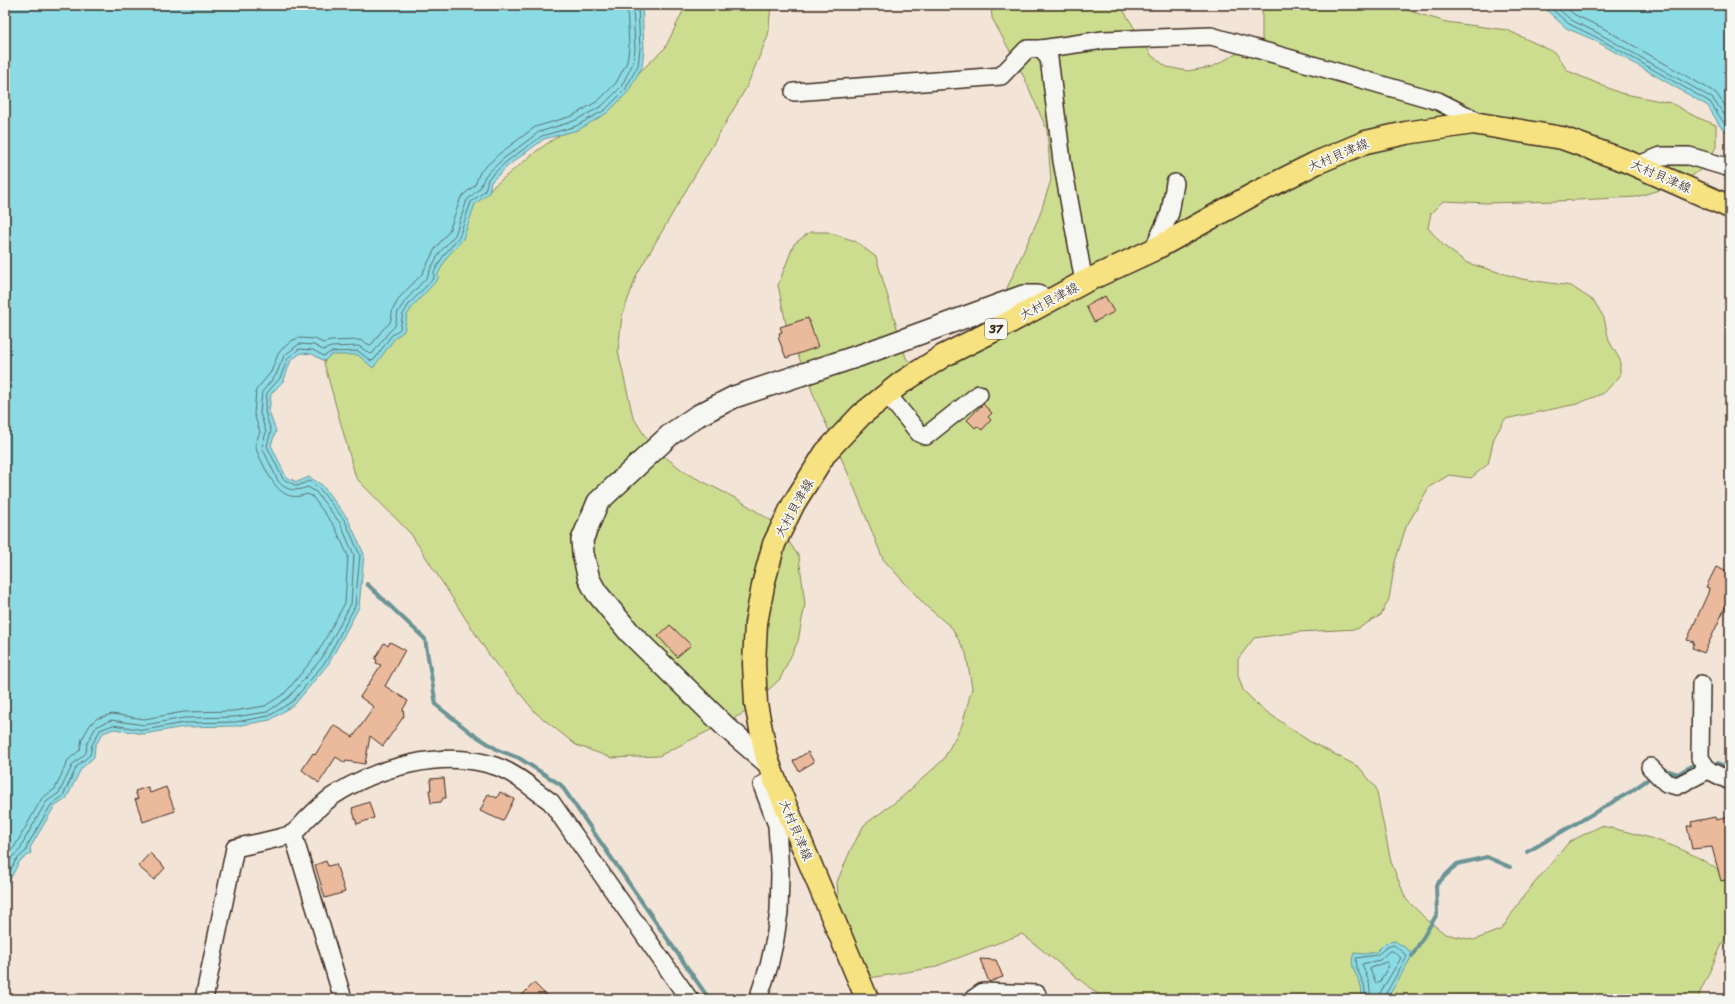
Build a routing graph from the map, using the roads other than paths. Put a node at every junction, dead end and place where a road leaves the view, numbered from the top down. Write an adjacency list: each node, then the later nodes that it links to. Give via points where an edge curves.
1 (1041, 49): 2 (street, via 1027,49 1001,76); 3 (street, via 1103,40 1211,36 1438,101); 9 (street, via 1049,58 1062,161)
2 (794, 92)
3 (1485, 125): 4 (main road, 大村貝津線 / 37, via 1562,138); 8 (main road, 大村貝津線 / 37, via 1473,123 1366,142 1316,163)
4 (1636, 166): 5 (street, via 1662,156 1689,156); 7 (main road, 大村貝津線 / 37)
5 (1730, 168)
6 (1175, 183): 8 (street, via 1170,212)
7 (1730, 207)
8 (1153, 250): 9 (main road, 大村貝津線 / 37)
9 (1084, 282): 10 (main road, 大村貝津線 / 37)
10 (1049, 301): 11 (main road, 大村貝津線 / 37, via 943,356); 16 (street, via 1037,296 1023,296 734,397 697,416 671,434 598,502 582,540 589,579 596,592 630,633)
11 (887, 394): 12 (street, via 919,433 926,436); 16 (main road, 大村貝津線 / 37, via 861,415 826,452 794,503 774,544 756,623 754,664 756,704)
12 (979, 394)
13 (1701, 684): 15 (street, via 1700,758)
14 (1650, 767): 15 (street, via 1666,783 1677,786)
15 (1708, 770): 17 (street)
16 (772, 771): 23 (street, via 762,785 777,825 779,912 769,966); 24 (main road, 大村貝津線 / 37)
17 (1730, 781)
18 (293, 834): 20 (street, via 235,848); 21 (street); 22 (street, via 332,796 395,767 433,760 468,760 495,766 522,780 551,802)
19 (1037, 994): 25 (street, via 983,992)
20 (204, 999)
21 (343, 999)
22 (689, 999)
23 (758, 999)
24 (867, 999)
25 (973, 999)

